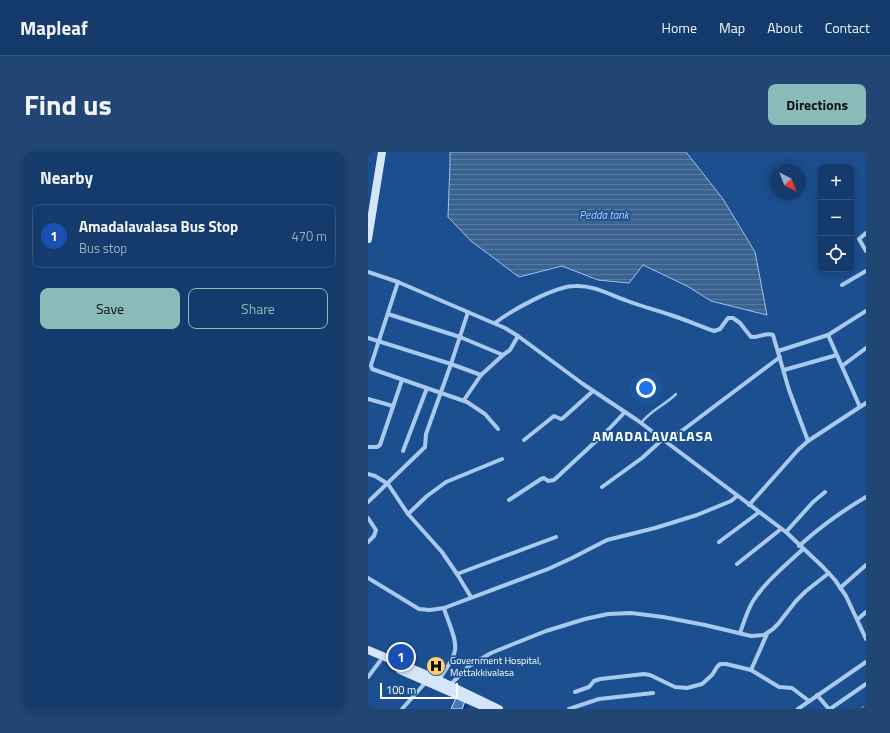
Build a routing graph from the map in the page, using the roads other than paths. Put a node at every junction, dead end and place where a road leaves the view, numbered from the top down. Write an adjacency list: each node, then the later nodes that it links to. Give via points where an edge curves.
1 (378, 152): 3 (main road)
2 (382, 152): 5 (main road)
3 (368, 212)
4 (866, 232): 6 (street, via 859,239)
5 (368, 239)
6 (866, 252)
7 (866, 270): 10 (street)
8 (368, 272): 9 (street)
9 (398, 282): 12 (street); 13 (street)
10 (842, 285)
11 (866, 311): 15 (street)
12 (468, 312): 14 (street); 17 (street)
13 (388, 314): 17 (street); 19 (street)
14 (496, 323): 16 (street); 21 (street, via 508,314 552,292 569,286 585,286 714,331 720,329 728,318 733,318 751,337 772,333)
15 (828, 335): 21 (street); 23 (street)
16 (518, 336): 22 (street, via 510,350); 31 (street)
17 (460, 337): 22 (street); 25 (street)
18 (368, 338): 19 (street)
19 (379, 341): 25 (street); 29 (street, via 371,365 372,370)
20 (866, 348): 26 (street)
21 (778, 351): 24 (street)
22 (503, 355): 28 (street)
23 (837, 355): 26 (street); 27 (street)
24 (780, 356): 27 (street); 44 (street)
25 (452, 364): 28 (street); 32 (street)
26 (842, 366): 38 (street)
27 (784, 370): 45 (street)
28 (481, 375): 35 (street)
29 (402, 380): 30 (street); 37 (street)
30 (427, 388): 32 (street); 47 (street)
31 (594, 391): 39 (street); 43 (street, via 563,418 554,416)
32 (441, 392): 35 (street); 50 (street, via 426,434 425,448)
33 (676, 394): 40 (lane)
34 (368, 399): 37 (street)
35 (464, 400): 41 (street, via 485,414)
36 (866, 403): 38 (street)
37 (393, 406): 46 (street, via 380,445)
38 (860, 407): 45 (street)
39 (625, 412): 40 (street); 55 (street, via 554,480 548,481 544,478)
40 (641, 423): 42 (street)
41 (498, 429)
42 (663, 439): 44 (street); 51 (street)
43 (524, 440)
44 (667, 442): 53 (street)
45 (808, 442): 57 (street)
46 (368, 448)
47 (403, 451)
48 (502, 459): 59 (street, via 446,482)
49 (368, 474): 50 (street)
50 (388, 484): 56 (street); 59 (street)
51 (602, 487)
52 (825, 492): 62 (street)
53 (737, 496): 57 (street); 73 (street, via 731,501 690,517 607,540 548,569)
54 (866, 497): 66 (street, via 832,518 813,533)
55 (509, 500)
56 (368, 502)
57 (749, 505): 58 (street)
58 (758, 513): 61 (street); 65 (street)
59 (408, 514): 70 (street, via 442,552)
60 (368, 518): 64 (street, via 376,530)
61 (781, 529): 62 (street); 67 (street)
62 (786, 532): 66 (street)
63 (556, 537): 70 (street)
64 (368, 542)
65 (719, 542)
66 (801, 547): 69 (street); 77 (street, via 753,602)
67 (737, 564)
68 (866, 565): 72 (street)
69 (829, 573): 72 (street); 78 (street, via 796,601)
70 (457, 574): 73 (street)
71 (368, 578): 74 (street, via 419,609)
72 (840, 588): 76 (street)
73 (471, 597): 74 (street)
74 (444, 608): 86 (street, via 456,650)
75 (866, 612): 76 (street)
76 (858, 619): 79 (street)
77 (740, 633): 78 (street, via 751,636); 89 (street, via 663,617 631,613 608,614 546,631 490,653 462,671)
78 (767, 634): 84 (street)
79 (866, 639)
80 (368, 650): 86 (main road)
81 (368, 656): 82 (main road)
82 (380, 661): 85 (street); 87 (main road)
83 (866, 662): 92 (street)
84 (751, 670): 90 (street, via 720,664 708,680 687,688 675,686 650,675 630,674 597,680 589,687); 93 (street, via 780,687 796,690)
85 (368, 677)
86 (439, 680): 89 (main road)
87 (426, 682): 94 (main road); 96 (street)
88 (866, 684): 101 (street)
89 (450, 685): 98 (main road)
90 (575, 692)
91 (653, 693): 99 (street, via 599,699)
92 (817, 694): 93 (street); 101 (street)
93 (809, 701): 100 (street)
94 (474, 706): 97 (main road)
95 (866, 707): 102 (street)
96 (402, 709)
97 (489, 709)
98 (499, 709)
99 (569, 709)
100 (798, 709)
101 (830, 709)
102 (863, 709)

